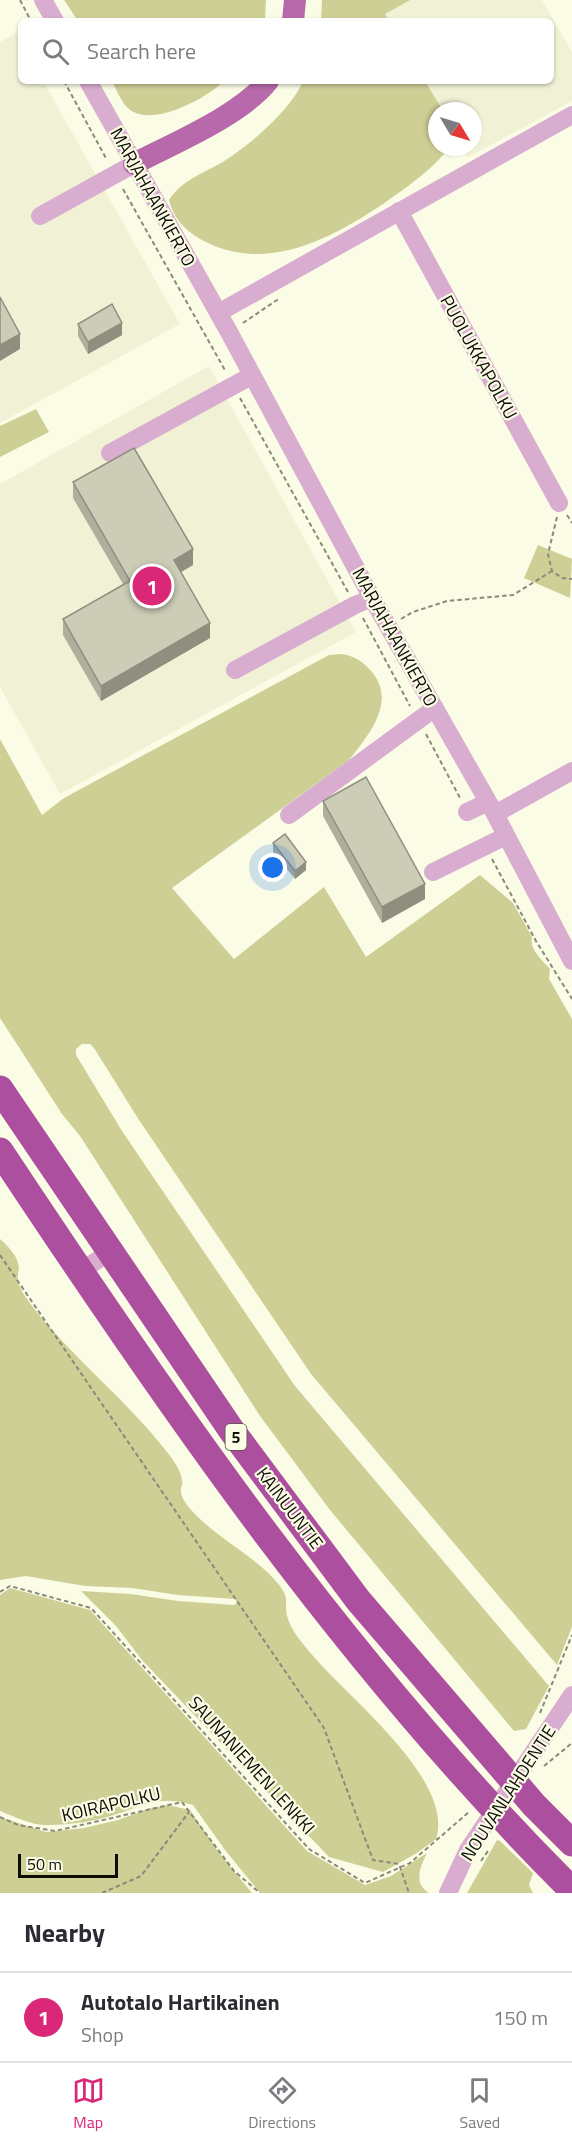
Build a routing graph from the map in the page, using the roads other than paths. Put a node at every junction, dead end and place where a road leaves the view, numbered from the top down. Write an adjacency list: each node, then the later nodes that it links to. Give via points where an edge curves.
1 (43, 0): 3 (street)
2 (295, 0): 4 (main road)
3 (53, 18)
4 (293, 18)
5 (89, 84): 8 (street, MARJAHAANKIERTO)
6 (265, 84): 8 (main road, via 230,113)
7 (570, 121): 9 (street)
8 (125, 170): 10 (street); 11 (street, MARJAHAANKIERTO)
9 (399, 211): 11 (street); 14 (street, PUOLUKKAPOLKU)
10 (40, 216)
11 (218, 313): 12 (street, MARJAHAANKIERTO)
12 (251, 376): 13 (street); 15 (street, MARJAHAANKIERTO)
13 (110, 453)
14 (559, 503)
15 (364, 602): 16 (street); 17 (street, MARJAHAANKIERTO, via 389,627)
16 (235, 670)
17 (435, 708): 19 (street, MARJAHAANKIERTO); 21 (street)
18 (572, 771): 19 (street)
19 (491, 808): 20 (street); 22 (street, MARJAHAANKIERTO)
20 (467, 812)
21 (289, 815)
22 (506, 836): 23 (street); 24 (street, MARJAHAANKIERTO)
23 (433, 872)
24 (572, 961)
25 (0, 1072): 27 (highway)
26 (0, 1089): 27 (highway, KAINUUNTIE / 5)
27 (40, 1149): 29 (highway, KAINUUNTIE / 5)
28 (2, 1155): 30 (highway, KAINUUNTIE / 5)
29 (110, 1252): 30 (street); 32 (highway, KAINUUNTIE / 5, via 232,1431 358,1600 499,1766)
30 (81, 1271): 33 (highway, KAINUUNTIE / 5, via 249,1512 474,1801 513,1831)
31 (572, 1695): 34 (street, NOUVANLAHDENTIE, via 468,1850)
32 (572, 1843)
33 (572, 1890)
34 (448, 1893)

